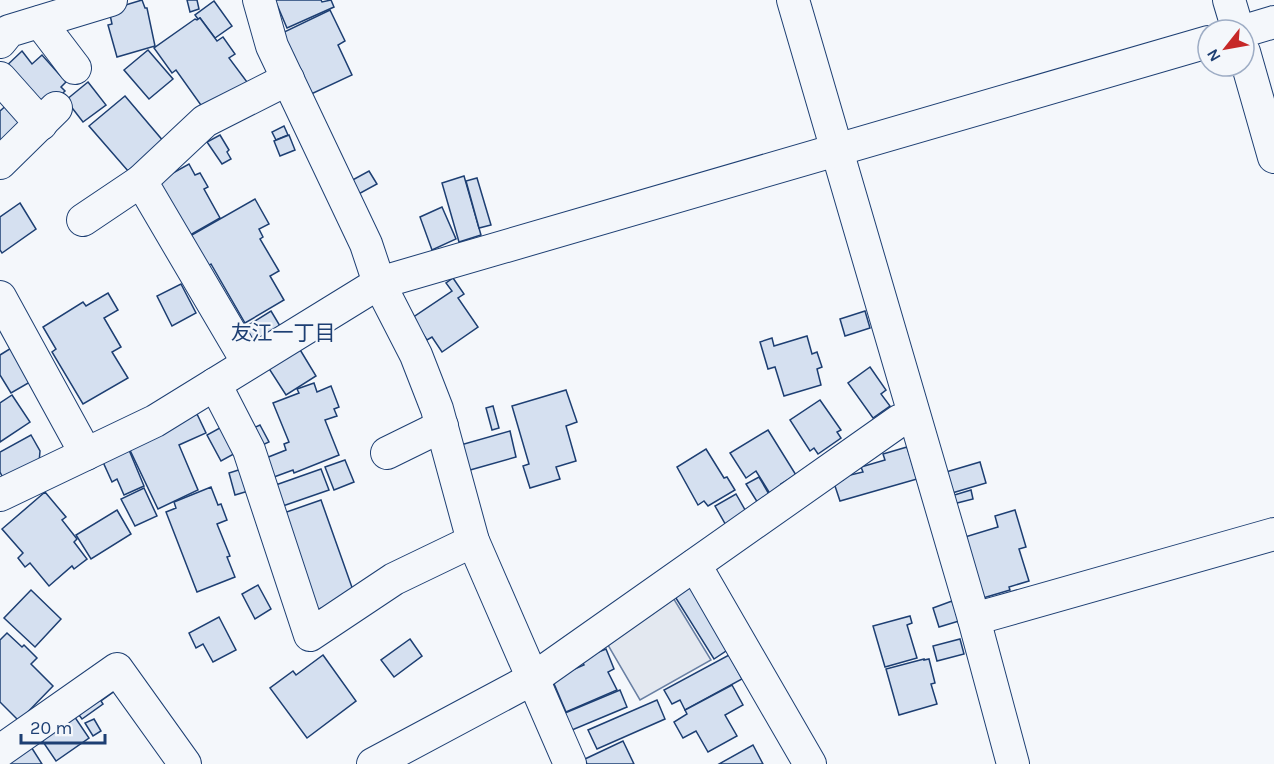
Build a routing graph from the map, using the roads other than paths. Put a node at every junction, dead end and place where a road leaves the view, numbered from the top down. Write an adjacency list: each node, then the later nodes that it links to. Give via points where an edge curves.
1 (259, 0): 14 (street, via 272,45)
2 (793, 0): 15 (street)
3 (1229, 0): 5 (street)
4 (106, 1): 6 (street)
5 (1234, 18)
6 (40, 22): 9 (street, via 9,31); 11 (street)
7 (1274, 22): 8 (street)
8 (1256, 27)
9 (0, 42)
10 (1196, 45): 15 (street)
11 (75, 68)
12 (0, 78): 17 (street, via 49,116)
13 (1251, 78): 16 (street)
14 (288, 79): 18 (street, via 205,121); 20 (street, via 366,244)
15 (836, 149): 20 (street); 24 (street)
16 (1274, 157)
17 (0, 163)
18 (141, 181): 19 (street); 22 (street)
19 (82, 220)
20 (379, 283): 22 (street); 25 (street, via 416,355)
21 (0, 297): 27 (street)
22 (248, 363): 23 (street)
23 (215, 384): 27 (street, via 155,421); 30 (street, via 249,450 310,635 394,579)
24 (914, 416): 31 (street, via 899,422); 32 (street)
25 (442, 426): 26 (street); 30 (street)
26 (387, 453)
27 (86, 454): 28 (street)
28 (0, 494)
29 (1274, 534): 32 (street)
30 (473, 541): 33 (street)
31 (695, 565): 33 (street); 40 (street)
32 (974, 619): 41 (street)
33 (534, 678): 38 (street); 39 (street)
34 (0, 726): 35 (street, via 5,731)
35 (0, 743)
36 (0, 751): 37 (street, via 117,669)
37 (184, 764)
38 (373, 764)
39 (570, 764)
40 (810, 764)
41 (1013, 764)

